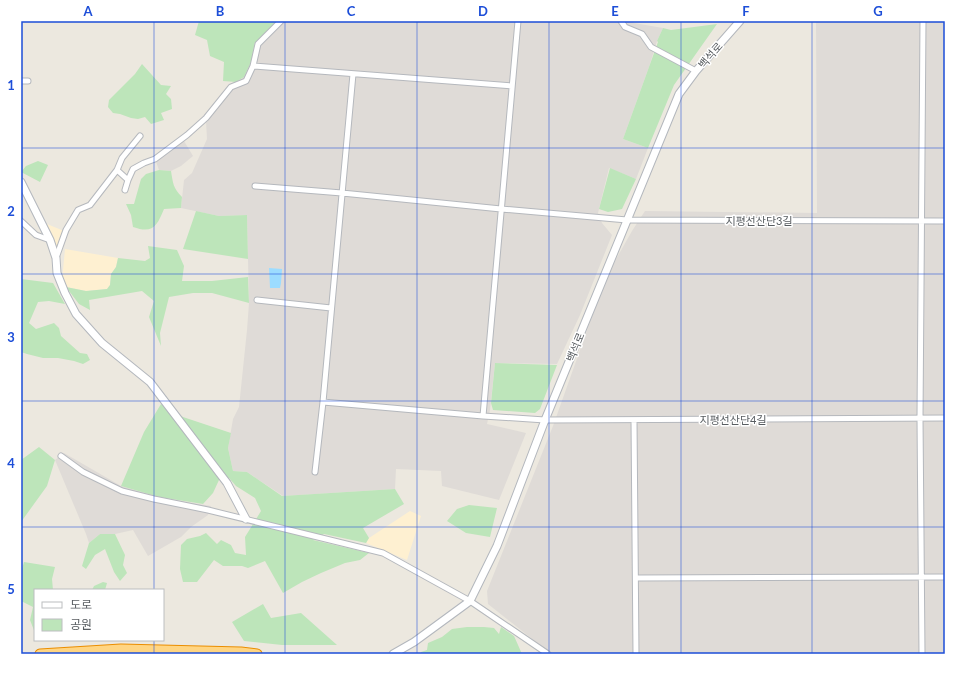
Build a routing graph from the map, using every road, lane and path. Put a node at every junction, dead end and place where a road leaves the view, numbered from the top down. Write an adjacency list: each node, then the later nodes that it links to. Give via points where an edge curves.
1 (281, 21): 6 (street, via 258,44)
2 (518, 21): 11 (street)
3 (621, 21): 7 (street, via 625,27 642,34 651,47)
4 (740, 21): 7 (street, 백석로)
5 (923, 21): 23 (street)
6 (253, 66): 8 (street); 14 (street, via 246,81 231,87 206,118 155,159 133,169)
7 (696, 71): 20 (street, 백석로, via 679,94)
8 (352, 74): 11 (street); 18 (street)
9 (21, 81): 10 (street)
10 (28, 81)
11 (512, 86): 19 (street)
12 (140, 136): 13 (street, via 122,158)
13 (117, 170): 14 (street); 25 (street, via 90,205 78,210 66,230)
14 (128, 180): 17 (street)
15 (21, 182): 24 (street)
16 (255, 186): 18 (street, 지평선산단3길)
17 (125, 190)
18 (342, 193): 19 (street, 지평선산단3길); 27 (street)
19 (501, 209): 20 (street, 지평선산단3길); 29 (street)
20 (627, 220): 23 (street, 지평선산단3길); 32 (street, 백석로)
21 (21, 221): 24 (street, via 36,235)
22 (945, 221): 23 (street, 지평선산단3길)
23 (922, 222): 30 (street)
24 (50, 240): 25 (street)
25 (56, 258): 36 (street, via 57,273 76,314 102,343 150,382 228,483)
26 (257, 300): 27 (street)
27 (331, 308): 28 (street)
28 (323, 402): 29 (street, 지평선산단4길); 35 (street)
29 (483, 416): 32 (street, 지평선산단4길)
30 (920, 418): 31 (street, 지평선산단4길); 33 (street, 지평선산단4길); 37 (street)
31 (945, 418)
32 (545, 420): 33 (street, 지평선산단4길); 40 (street, 백석로, via 497,546)
33 (634, 420): 38 (street)
34 (61, 456): 36 (street, via 83,472 122,491)
35 (315, 472)
36 (246, 519): 40 (street, via 383,553)
37 (922, 577): 38 (street); 39 (street); 46 (street)
38 (636, 578): 45 (street)
39 (945, 578)
40 (470, 601): 43 (street, 백석로, via 414,642); 44 (street)
41 (40, 654): 42 (highway, via 121,649)
42 (257, 654)
43 (393, 654)
44 (548, 654)
45 (636, 654)
46 (922, 654)

